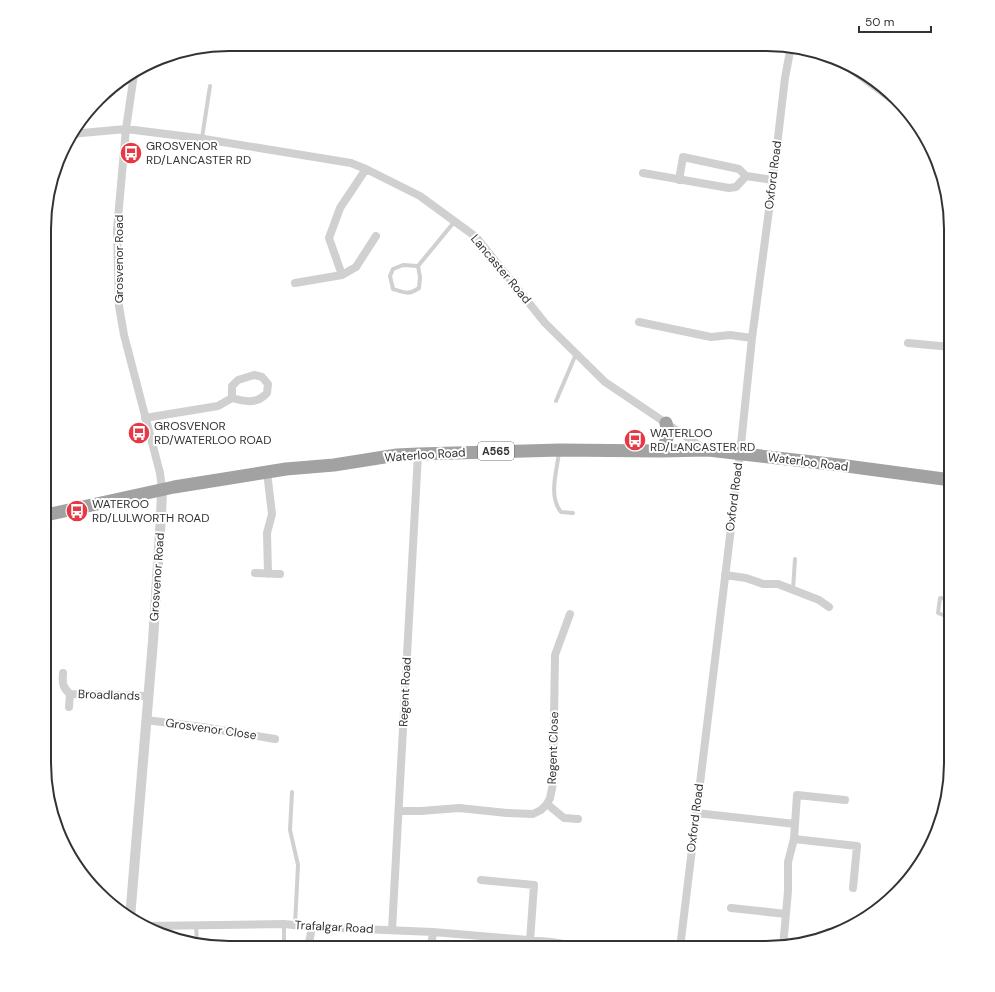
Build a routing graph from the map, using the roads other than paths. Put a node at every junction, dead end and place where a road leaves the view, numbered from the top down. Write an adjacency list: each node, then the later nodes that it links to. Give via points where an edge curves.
1 (790, 53): 11 (street, Oxford Road)
2 (133, 79): 4 (street, Grosvenor Road)
3 (210, 86): 6 (lane)
4 (126, 129): 5 (street, Lancaster Road); 6 (street, Lancaster Road); 24 (street, Grosvenor Road, via 117,229 119,306)
5 (79, 133)
6 (202, 139): 7 (street, Lancaster Road, via 351,163)
7 (366, 169): 12 (street, Lancaster Road, via 420,196); 15 (street, via 340,208 330,238)
8 (643, 173): 10 (street)
9 (746, 176): 10 (street, via 736,186 729,188); 10 (street, via 739,169 683,157); 11 (street)
10 (679, 180)
11 (773, 180): 18 (street, Oxford Road)
12 (455, 221): 14 (lane); 21 (street, Lancaster Road, via 476,237 545,323)
13 (376, 236): 15 (street, via 356,267)
14 (418, 266): 14 (lane, via 403,265 393,269 390,276 394,289 412,293 419,288)
15 (342, 275): 16 (street)
16 (295, 283)
17 (639, 322): 18 (street, via 712,337 730,335)
18 (752, 338): 30 (street, Oxford Road)
19 (908, 344): 20 (street)
20 (944, 347)
21 (576, 354): 23 (lane); 25 (street, Lancaster Road, via 605,382)
22 (232, 398): 22 (street, via 232,386 238,380 254,375 262,377 268,384 268,393 262,399 251,402); 24 (street, via 218,406)
23 (556, 401)
24 (144, 418): 33 (street, Grosvenor Road)
25 (666, 423): 27 (street, Lancaster Road); 28 (highway, via 669,433)
26 (560, 450): 28 (highway, Waterloo Road / A565); 29 (highway, Waterloo Road / A565); 35 (lane, via 555,501 561,512)
27 (708, 450): 28 (highway, Waterloo Road / A565); 30 (highway, Waterloo Road / A565)
28 (660, 451)
29 (418, 454): 31 (highway, Waterloo Road / A565); 55 (street, Regent Road)
30 (740, 454): 32 (highway, Waterloo Road / A565); 40 (street, Oxford Road)
31 (267, 472): 33 (highway, Waterloo Road / A565); 38 (street, via 272,514 267,533)
32 (944, 479)
33 (162, 489): 34 (highway, Waterloo Road / A565); 48 (street, Grosvenor Road)
34 (51, 513)
35 (573, 513)
36 (795, 559): 41 (lane)
37 (255, 574): 38 (street)
38 (268, 574): 39 (street)
39 (280, 574)
40 (725, 574): 41 (street, via 764,584 778,584); 56 (street, Oxford Road)
41 (793, 590): 43 (street, via 819,600)
42 (944, 598): 45 (lane, via 940,598 938,613)
43 (829, 607)
44 (570, 614): 54 (street, Regent Close, via 555,655 553,784)
45 (944, 615)
46 (63, 673): 47 (street, Broadlands, via 62,684)
47 (70, 694): 48 (street, Broadlands); 49 (street, Broadlands)
48 (148, 696): 50 (street, Grosvenor Road)
49 (70, 707)
50 (146, 720): 51 (street, Grosvenor Close); 63 (street, Grosvenor Road)
51 (276, 739)
52 (292, 792): 66 (lane, via 290,830 298,865)
53 (845, 800): 58 (street, via 797,795)
54 (548, 804): 55 (street, via 533,814 459,808); 57 (street, via 564,818)
55 (399, 811): 70 (street, Regent Road)
56 (696, 813): 58 (street); 78 (street, Oxford Road)
57 (578, 819)
58 (795, 824): 59 (street)
59 (794, 839): 61 (street, via 857,846); 64 (street, via 788,862)
60 (481, 880): 77 (street, via 534,885)
61 (853, 888)
62 (731, 908): 64 (street)
63 (131, 911)
64 (786, 914): 73 (street)
65 (284, 924): 66 (street, Trafalgar Road); 68 (street, Trafalgar Road); 74 (lane)
66 (295, 925): 69 (street, Trafalgar Road)
67 (158, 926): 68 (street, Trafalgar Road)
68 (196, 926): 72 (lane)
69 (312, 927): 70 (street, Trafalgar Road); 75 (street)
70 (392, 930): 71 (street, Trafalgar Road)
71 (433, 932): 76 (street); 77 (street, Trafalgar Road)
72 (197, 938)
73 (784, 940)
74 (284, 941)
75 (309, 941)
76 (432, 941)
77 (530, 941)
78 (681, 941)

